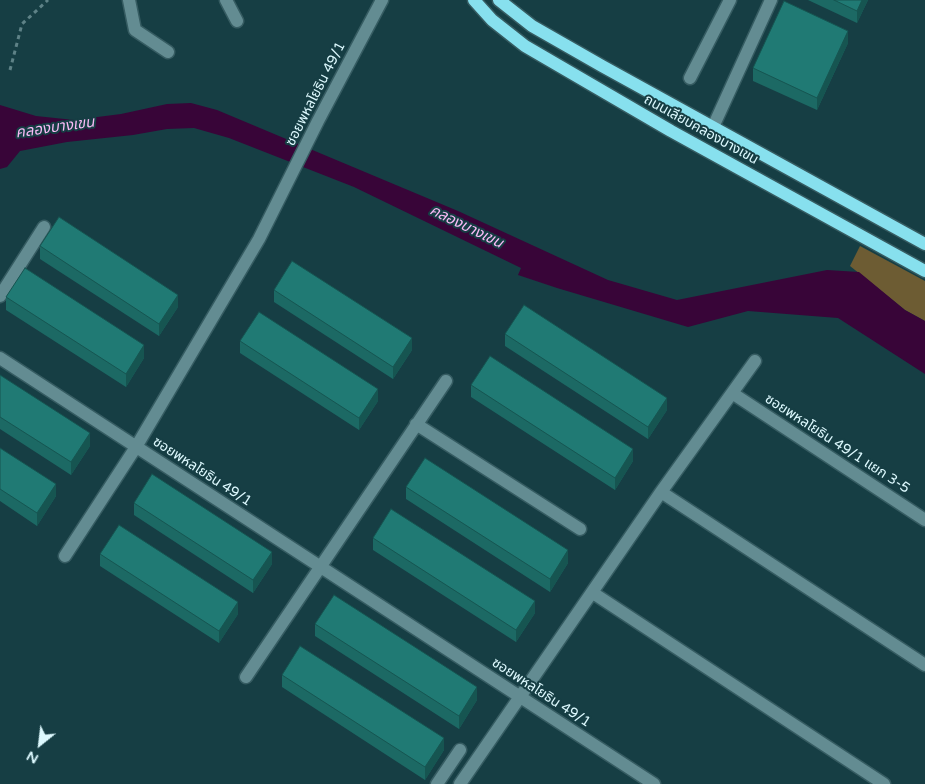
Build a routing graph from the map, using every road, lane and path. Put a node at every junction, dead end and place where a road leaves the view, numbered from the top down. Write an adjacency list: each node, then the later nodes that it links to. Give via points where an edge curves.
1 (48, 0): 11 (path, via 22,24)
2 (129, 0): 10 (street, via 135,30)
3 (226, 0): 9 (street)
4 (382, 0): 23 (street, ซอยพหลโยธิน 49/1, via 259,239)
5 (474, 0): 16 (main road, ถนนเลียบคลองบางเขน, via 492,20 525,46 671,131)
6 (499, 0): 13 (main road, ถนนเลียบคลองบางเขน, via 532,26)
7 (730, 0): 12 (street)
8 (771, 0): 13 (street)
9 (238, 21)
10 (168, 52)
11 (10, 70)
12 (690, 78)
13 (713, 127): 15 (main road, ถนนเลียบคลองบางเขน)
14 (44, 227): 17 (street)
15 (925, 244)
16 (925, 270)
17 (0, 296)
18 (0, 358): 23 (street)
19 (755, 361): 21 (street)
20 (446, 381): 22 (street)
21 (732, 393): 24 (street); 25 (street, ซอยพหลโยธิน 49/1 แยก 3-5)
22 (416, 424): 26 (street); 28 (street)
23 (136, 446): 27 (street); 28 (street, ซอยพหลโยธิน 49/1)
24 (660, 492): 29 (street); 30 (street)
25 (925, 520)
26 (580, 529)
27 (65, 556)
28 (321, 567): 31 (street); 32 (street, ซอยพหลโยธิน 49/1)
29 (593, 593): 32 (street); 38 (street)
30 (925, 664)
31 (246, 677)
32 (521, 697): 35 (street); 37 (street, ซอยพหลโยธิน 49/1)
33 (460, 750): 34 (street)
34 (449, 766): 35 (street); 36 (street)
35 (462, 781)
36 (437, 784)
37 (654, 784)
38 (884, 784)

